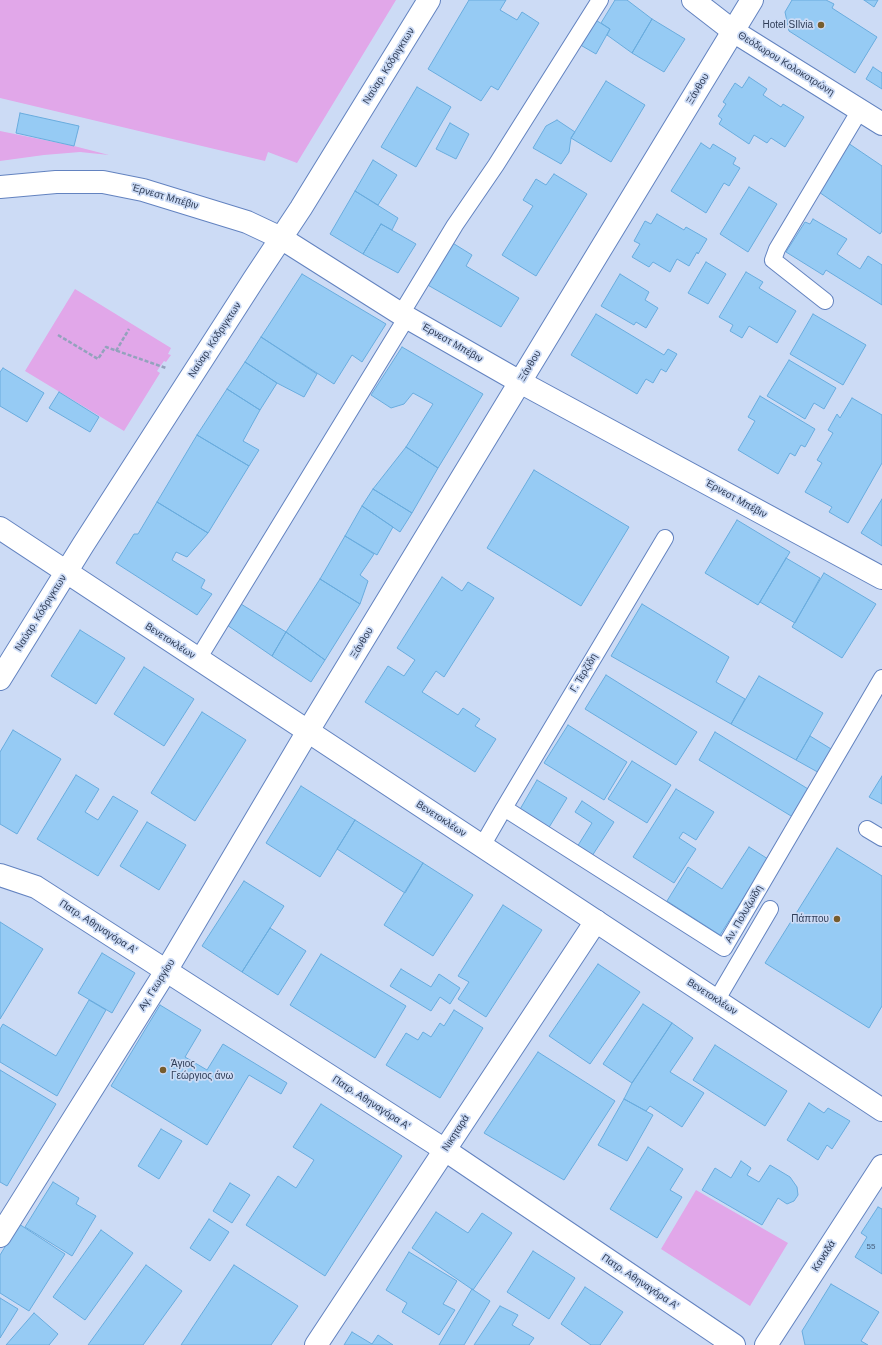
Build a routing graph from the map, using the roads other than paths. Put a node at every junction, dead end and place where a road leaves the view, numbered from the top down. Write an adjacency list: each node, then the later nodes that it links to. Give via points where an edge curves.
1 (430, 0): 9 (street, Ναύαρ. Κόδριγκτων)
2 (600, 0): 11 (lane, via 455,225)
3 (693, 0): 5 (street, Θεόδωρου Κολοκοτρώνη)
4 (752, 0): 5 (street, Ξάνθου)
5 (733, 32): 6 (street, Θεόδωρου Κολοκοτρώνη); 12 (street, Ξάνθου)
6 (860, 110): 7 (street, Θεόδωρου Κολοκοτρώνη); 10 (lane, via 777,249 773,260)
7 (882, 124)
8 (0, 187): 9 (street, Έρνεστ Μπέβιν, via 56,182 110,184 143,190 247,222)
9 (281, 238): 11 (street, Έρνεστ Μπέβιν); 15 (street, Ναύαρ. Κόδριγκτων)
10 (825, 301)
11 (404, 316): 12 (street, Έρνεστ Μπέβιν); 17 (lane)
12 (520, 382): 16 (street, Έρνεστ Μπέβιν); 20 (street, Ξάνθου)
13 (0, 528): 15 (street, Βενετοκλέων)
14 (665, 538): 21 (lane, Γ. Τερζίδη)
15 (66, 572): 17 (street, Βενετοκλέων); 19 (street, Ναύαρ. Κόδριγκτων)
16 (882, 578)
17 (198, 659): 20 (street, Βενετοκλέων)
18 (882, 678): 21 (lane, Αν. Πολυζωϊδη, via 724,948)
19 (0, 679)
20 (308, 731): 24 (street, Βενετοκλέων); 28 (street, Αγ. Γεωργίου)
21 (504, 808): 24 (lane)
22 (867, 829): 23 (lane)
23 (882, 838)
24 (482, 846): 27 (street, Βενετοκλέων)
25 (0, 875): 28 (street, Πατρ. Αθηναγόρα Α', via 36,887)
26 (770, 909): 29 (lane)
27 (596, 921): 29 (street, Βενετοκλέων); 31 (street, Νικηταρά)
28 (166, 971): 31 (street, Πατρ. Αθηναγόρα Α'); 33 (street, Αγ. Γεωργίου)
29 (716, 1001): 30 (street, Βενετοκλέων)
30 (882, 1110)
31 (445, 1150): 34 (street, Νικηταρά); 35 (street, Πατρ. Αθηναγόρα Α')
32 (882, 1166): 36 (street, Καναδά)
33 (0, 1236)
34 (316, 1345)
35 (734, 1345)
36 (766, 1345)

